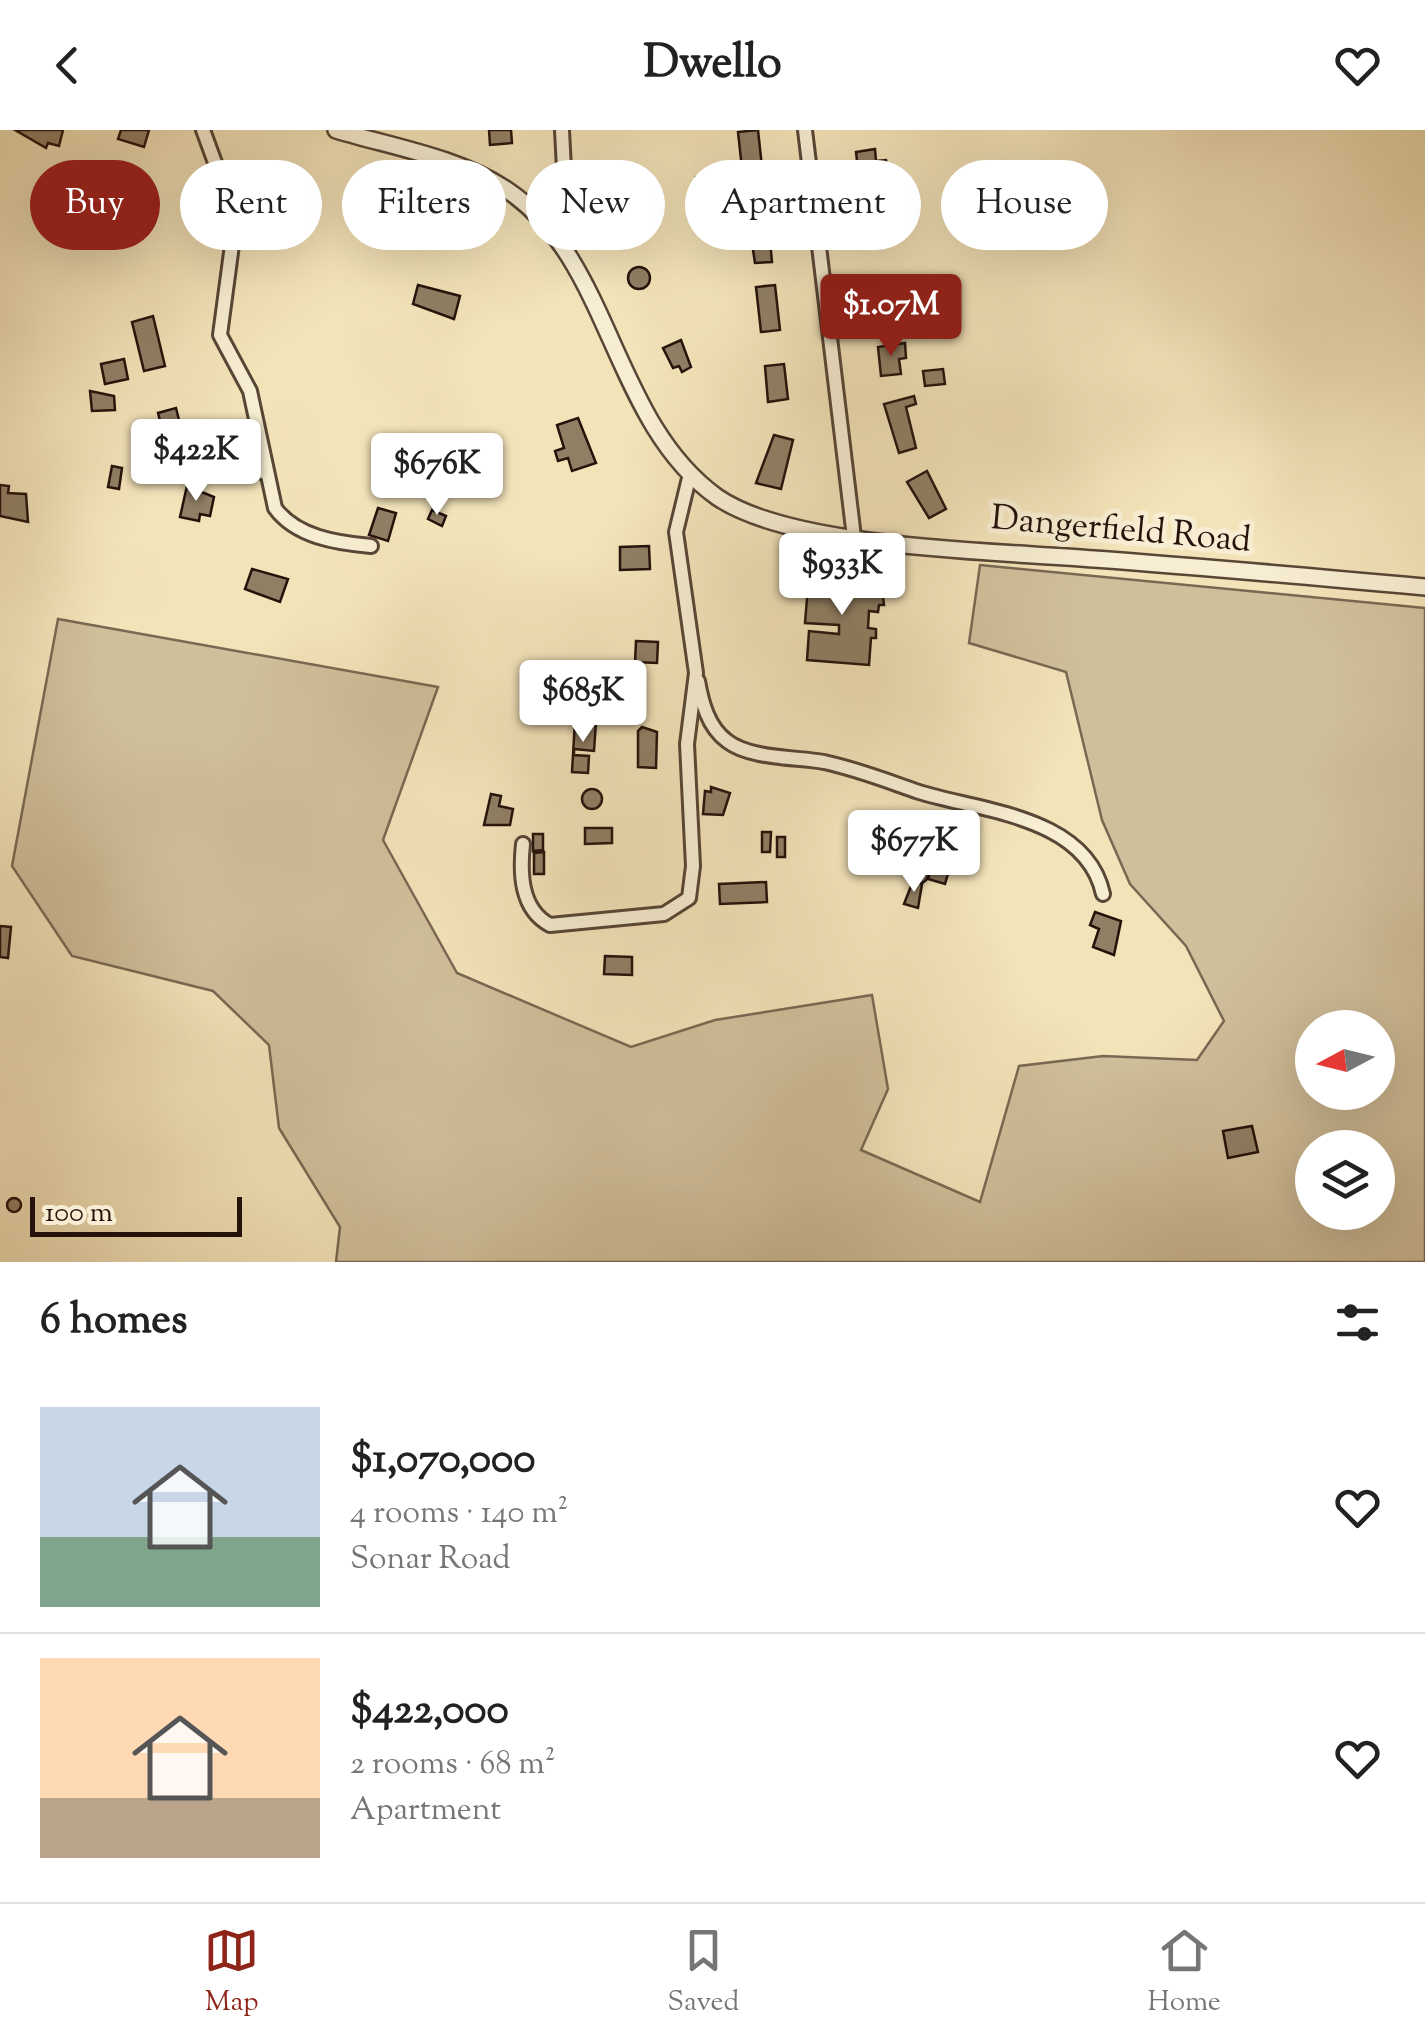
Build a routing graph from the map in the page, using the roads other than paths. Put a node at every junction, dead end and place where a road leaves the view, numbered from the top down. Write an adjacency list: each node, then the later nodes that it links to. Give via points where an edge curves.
1 (203, 130): 9 (street, via 232,209 220,335 250,391)
2 (336, 130): 6 (street, Dangerfield Road, via 485,178)
3 (562, 130): 5 (street)
4 (806, 130): 11 (street)
5 (564, 160)
6 (526, 204)
7 (565, 250): 10 (street, Dangerfield Road, via 642,408)
8 (144, 464): 9 (street)
9 (265, 472): 12 (street, via 274,508 286,521 316,536)
10 (690, 474): 11 (street, Dangerfield Road, via 759,518); 14 (street, via 676,532)
11 (854, 537): 13 (street, Dangerfield Road)
12 (372, 546)
13 (1425, 587)
14 (696, 674): 15 (street, via 688,744 694,884 684,904 654,916 550,925 534,912 524,888); 16 (street, via 707,714 732,745 861,770 1021,819 1077,850 1096,872)
15 (523, 844)
16 (1103, 894)

